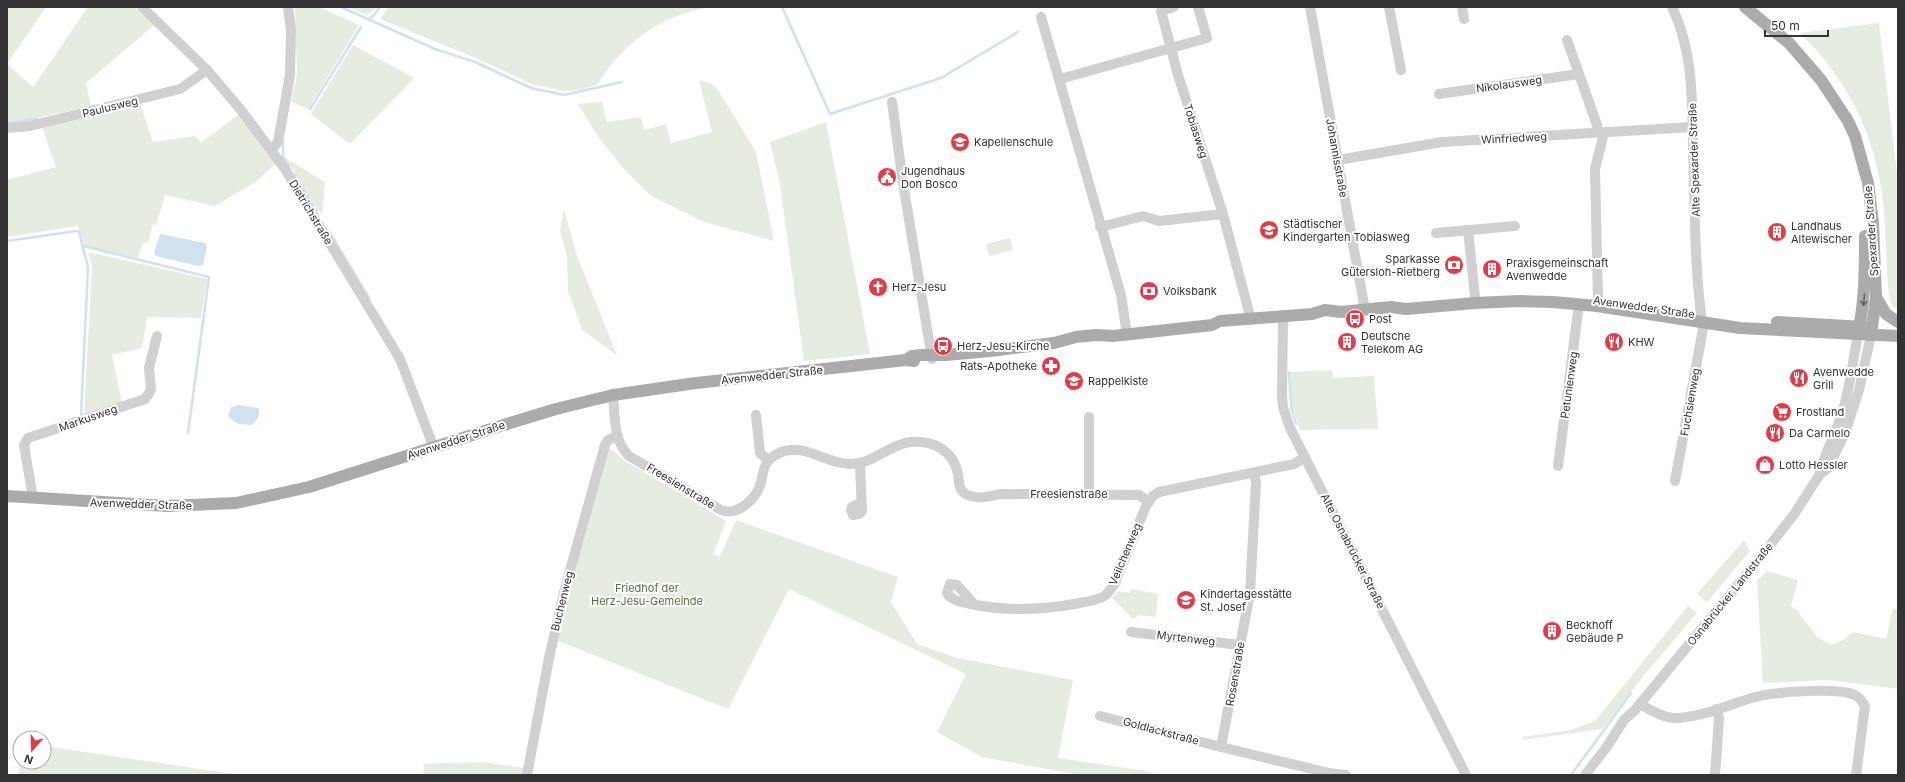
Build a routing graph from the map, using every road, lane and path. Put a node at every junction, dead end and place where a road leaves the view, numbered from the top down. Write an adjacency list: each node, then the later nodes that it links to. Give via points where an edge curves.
1 (142, 7): 14 (street, Dietrichstraße)
2 (288, 7): 24 (street, via 291,37 290,75 278,142)
3 (1174, 7): 13 (street, Tobiasweg, via 1161,11)
4 (1198, 7): 13 (street, via 1206,38)
5 (1310, 7): 25 (street, Johannisstraße)
6 (1390, 7): 15 (street)
7 (1462, 7): 11 (street)
8 (1672, 7): 21 (street, Alte Spexarder Straße, via 1682,27 1686,43)
9 (1745, 7): 19 (main road, Spexarder Straße, via 1799,54)
10 (1041, 17): 17 (street)
11 (1464, 19)
12 (1567, 40): 16 (street)
13 (1170, 48): 17 (street); 26 (street, Tobiasweg)
14 (207, 70): 22 (street, Paulusweg, via 180,89 30,126); 24 (street, Dietrichstraße)
15 (1401, 70)
16 (1578, 74): 18 (street, Nikolausweg); 23 (street)
17 (1060, 79): 28 (street)
18 (1439, 94)
19 (1831, 96): 32 (main road, Spexarder Straße, via 1848,121 1862,156 1873,223); 42 (main road, Spexarder Straße, one-way to 42, via 1855,159 1864,204 1865,283)
20 (892, 102): 47 (street, via 902,183)
21 (1693, 127): 23 (street, Winfriedweg); 38 (street, Alte Spexarder Straße)
22 (7, 128)
23 (1601, 133): 25 (street, Winfriedweg, via 1442,142); 33 (street, via 1595,169)
24 (272, 148): 52 (street, Dietrichstraße, via 400,359)
25 (1338, 160): 36 (street, Johannisstraße)
26 (1223, 214): 28 (street, via 1159,222 1142,216); 39 (street, Tobiasweg)
27 (1515, 226): 29 (street)
28 (1100, 227): 44 (street, via 1120,295)
29 (1468, 230): 30 (street); 31 (street)
30 (1436, 233)
31 (1475, 297): 33 (main road, Avenwedder Straße, via 1544,296); 35 (main road, Avenwedder Straße, via 1404,303)
32 (1876, 297): 40 (main road, via 1886,314); 43 (main road, Spexarder Straße)
33 (1598, 300): 38 (main road, Avenwedder Straße)
34 (1579, 304): 35 (main road, Avenwedder Straße, via 1519,301 1406,309); 38 (main road, Avenwedder Straße); 56 (street, Petunienweg)
35 (1391, 307): 36 (main road, Avenwedder Straße)
36 (1365, 310): 37 (main road, Avenwedder Straße, via 1341,312 1333,316 1318,317 1312,314)
37 (1283, 317): 39 (main road, Avenwedder Straße); 53 (street, Alte Osnabrücker Straße, via 1283,407)
38 (1701, 319): 42 (main road, Avenwedder Straße, via 1763,321); 59 (street, Fuchsienweg, via 1703,330)
39 (1249, 320): 44 (main road, Avenwedder Straße, via 1220,321 1212,325)
40 (1898, 322)
41 (1898, 328): 43 (main road, Avenwedder Straße)
42 (1859, 330): 43 (main road, Avenwedder Straße); 58 (street, Osnabrücker Landstraße, via 1840,419)
43 (1871, 331): 46 (main road, Avenwedder Straße); 58 (street, Osnabrücker Landstraße, via 1859,390 1845,433 1828,468)
44 (1127, 335): 47 (main road, Avenwedder Straße, via 1085,336 1054,343)
45 (157, 336): 62 (street, Markusweg, via 149,368 151,389 144,399 28,438 24,445)
46 (1898, 336)
47 (931, 356): 48 (main road, Avenwedder Straße, via 913,361 696,383)
48 (613, 395): 51 (street, Freesienstraße); 52 (main road, Avenwedder Straße, via 556,409)
49 (756, 415): 54 (street, via 760,453)
50 (1089, 417): 60 (street)
51 (617, 436): 54 (street, Freesienstraße, via 622,450 629,456 721,510 733,511 750,502 758,491); 72 (street, Buchenweg, via 608,440 605,445 564,592 546,672)
52 (434, 448): 62 (main road, Avenwedder Straße, via 308,487 236,503 167,506)
53 (1304, 457): 57 (street, via 1294,464); 74 (street, Alte Osnabrücker Straße)
54 (768, 460): 55 (street, Freesienstraße, via 792,449 803,450 838,463)
55 (860, 464): 60 (street, Freesienstraße, via 892,447 909,442 926,442 944,449 954,461 961,490 968,495 987,497 1000,494); 64 (street)
56 (1558, 466)
57 (1254, 473): 63 (street, via 1159,492); 67 (street, Rosenstraße, via 1256,482 1250,593)
58 (1820, 474): 68 (street, Osnabrücker Landstraße, via 1795,513 1760,558)
59 (1675, 481)
60 (1089, 494): 63 (street, Freesienstraße, via 1139,496)
61 (7, 496): 62 (main road, Avenwedder Straße)
62 (33, 498)
63 (1148, 501): 65 (street, Veilchenweg, via 1114,585 1106,595 1095,600 1026,611)
64 (861, 502)
65 (975, 605)
66 (1131, 632): 67 (street, Myrtenweg)
67 (1240, 645): 71 (street, Rosenstraße)
68 (1638, 707): 69 (street, via 1670,718); 75 (street, Osnabrücker Landstraße, via 1626,729 1606,748)
69 (1716, 709): 76 (street, via 1719,718); 77 (street, via 1768,694 1853,694 1860,698 1865,706)
70 (1100, 716): 71 (street, Goldlackstraße)
71 (1221, 747): 73 (street)
72 (528, 775)
73 (1346, 775)
74 (1466, 775)
75 (1585, 775)
76 (1715, 775)
77 (1856, 775)

